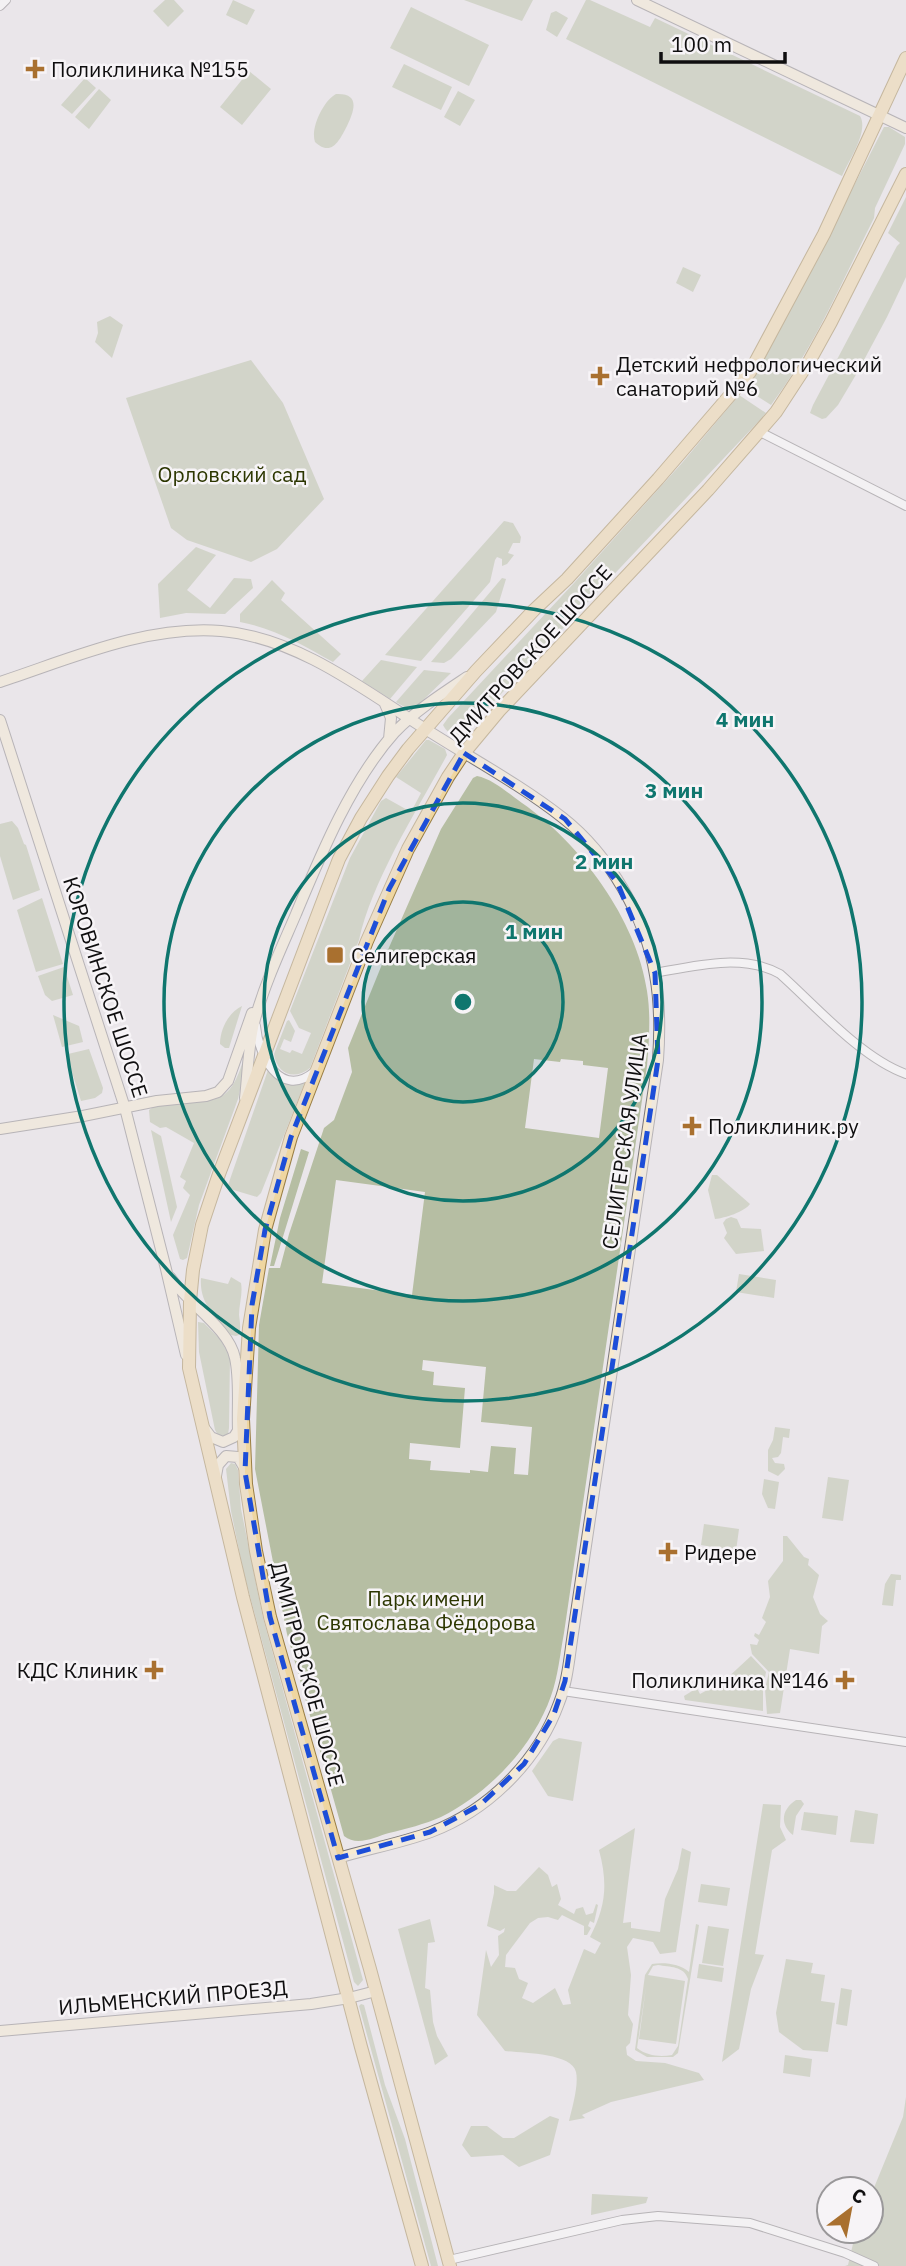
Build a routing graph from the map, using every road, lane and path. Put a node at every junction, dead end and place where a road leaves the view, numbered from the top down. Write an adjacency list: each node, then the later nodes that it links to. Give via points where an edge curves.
1 (6, 0): 3 (street)
2 (637, 0): 5 (street)
3 (0, 6)
4 (906, 58): 5 (main road, ДМИТРОВСКОЕ ШОССЕ)
5 (880, 115): 6 (street); 10 (main road, ДМИТРОВСКОЕ ШОССЕ, via 750,372 568,579)
6 (906, 128)
7 (906, 174): 8 (main road, ДМИТРОВСКОЕ ШОССЕ, via 810,360)
8 (760, 432): 9 (street); 17 (main road, ДМИТРОВСКОЕ ШОССЕ)
9 (906, 506)
10 (476, 671): 13 (street); 15 (main road, ДМИТРОВСКОЕ ШОССЕ)
11 (0, 682): 12 (street, СЕЛИГЕРСКАЯ УЛИЦА, via 139,639 216,631 296,652)
12 (383, 702): 13 (street, СЕЛИГЕРСКАЯ УЛИЦА); 16 (street, via 391,718)
13 (410, 719): 15 (street, СЕЛИГЕРСКАЯ УЛИЦА); 16 (street)
14 (0, 720): 24 (street, КОРОВИНСКОЕ ШОССЕ)
15 (426, 729): 17 (street, СЕЛИГЕРСКАЯ УЛИЦА); 21 (main road, ДМИТРОВСКОЕ ШОССЕ, via 388,776 340,859)
16 (388, 741): 19 (street, via 347,803)
17 (464, 753): 18 (street, СЕЛИГЕРСКАЯ УЛИЦА, via 565,820 596,852 629,901); 22 (main road, ДМИТРОВСКОЕ ШОССЕ, via 388,889)
18 (655, 972): 23 (street, via 730,963 767,968 780,974 858,1045); 34 (street, СЕЛИГЕРСКАЯ УЛИЦА, via 658,1060)
19 (266, 985): 20 (street); 24 (street, via 224,1088 206,1096)
20 (255, 1019): 21 (street); 25 (street)
21 (264, 1058): 22 (street, via 277,1074 293,1080 310,1076); 25 (main road, ДМИТРОВСКОЕ ШОССЕ)
22 (321, 1063): 30 (main road, ДМИТРОВСКОЕ ШОССЕ, via 291,1137 265,1230 249,1328)
23 (906, 1074)
24 (125, 1108): 26 (street); 27 (street, КОРОВИНСКОЕ ШОССЕ)
25 (242, 1115): 28 (main road, ДМИТРОВСКОЕ ШОССЕ, via 202,1226)
26 (0, 1129)
27 (166, 1269): 28 (street, КОРОВИНСКОЕ ШОССЕ); 29 (street, КОРОВИНСКОЕ ШОССЕ)
28 (190, 1301): 29 (main road, ДМИТРОВСКОЕ ШОССЕ); 30 (street, ДМИТРОВСКОЕ ШОССЕ, via 232,1348)
29 (189, 1368): 31 (main road, ДМИТРОВСКОЕ ШОССЕ)
30 (241, 1425): 31 (street, via 229,1440 219,1442); 32 (main road, ДМИТРОВСКОЕ ШОССЕ)
31 (204, 1427): 33 (main road, ДМИТРОВСКОЕ ШОССЕ)
32 (245, 1472): 33 (street, via 237,1457 226,1456 216,1468); 36 (main road, ДМИТРОВСКОЕ ШОССЕ, via 270,1617)
33 (216, 1482): 38 (main road, ДМИТРОВСКОЕ ШОССЕ)
34 (563, 1691): 35 (street); 36 (street, СЕЛИГЕРСКАЯ УЛИЦА, via 534,1751 489,1799 430,1832)
35 (906, 1742)
36 (338, 1858): 37 (main road, ДМИТРОВСКОЕ ШОССЕ)
37 (376, 1991): 38 (street); 40 (main road, ДМИТРОВСКОЕ ШОССЕ)
38 (349, 1998): 39 (street, ИЛЬМЕНСКИЙ ПРОЕЗД); 41 (main road, ДМИТРОВСКОЕ ШОССЕ)
39 (0, 2031)
40 (449, 2263): 42 (street, via 622,2220 658,2216 750,2223)
41 (422, 2266)
42 (874, 2266)

